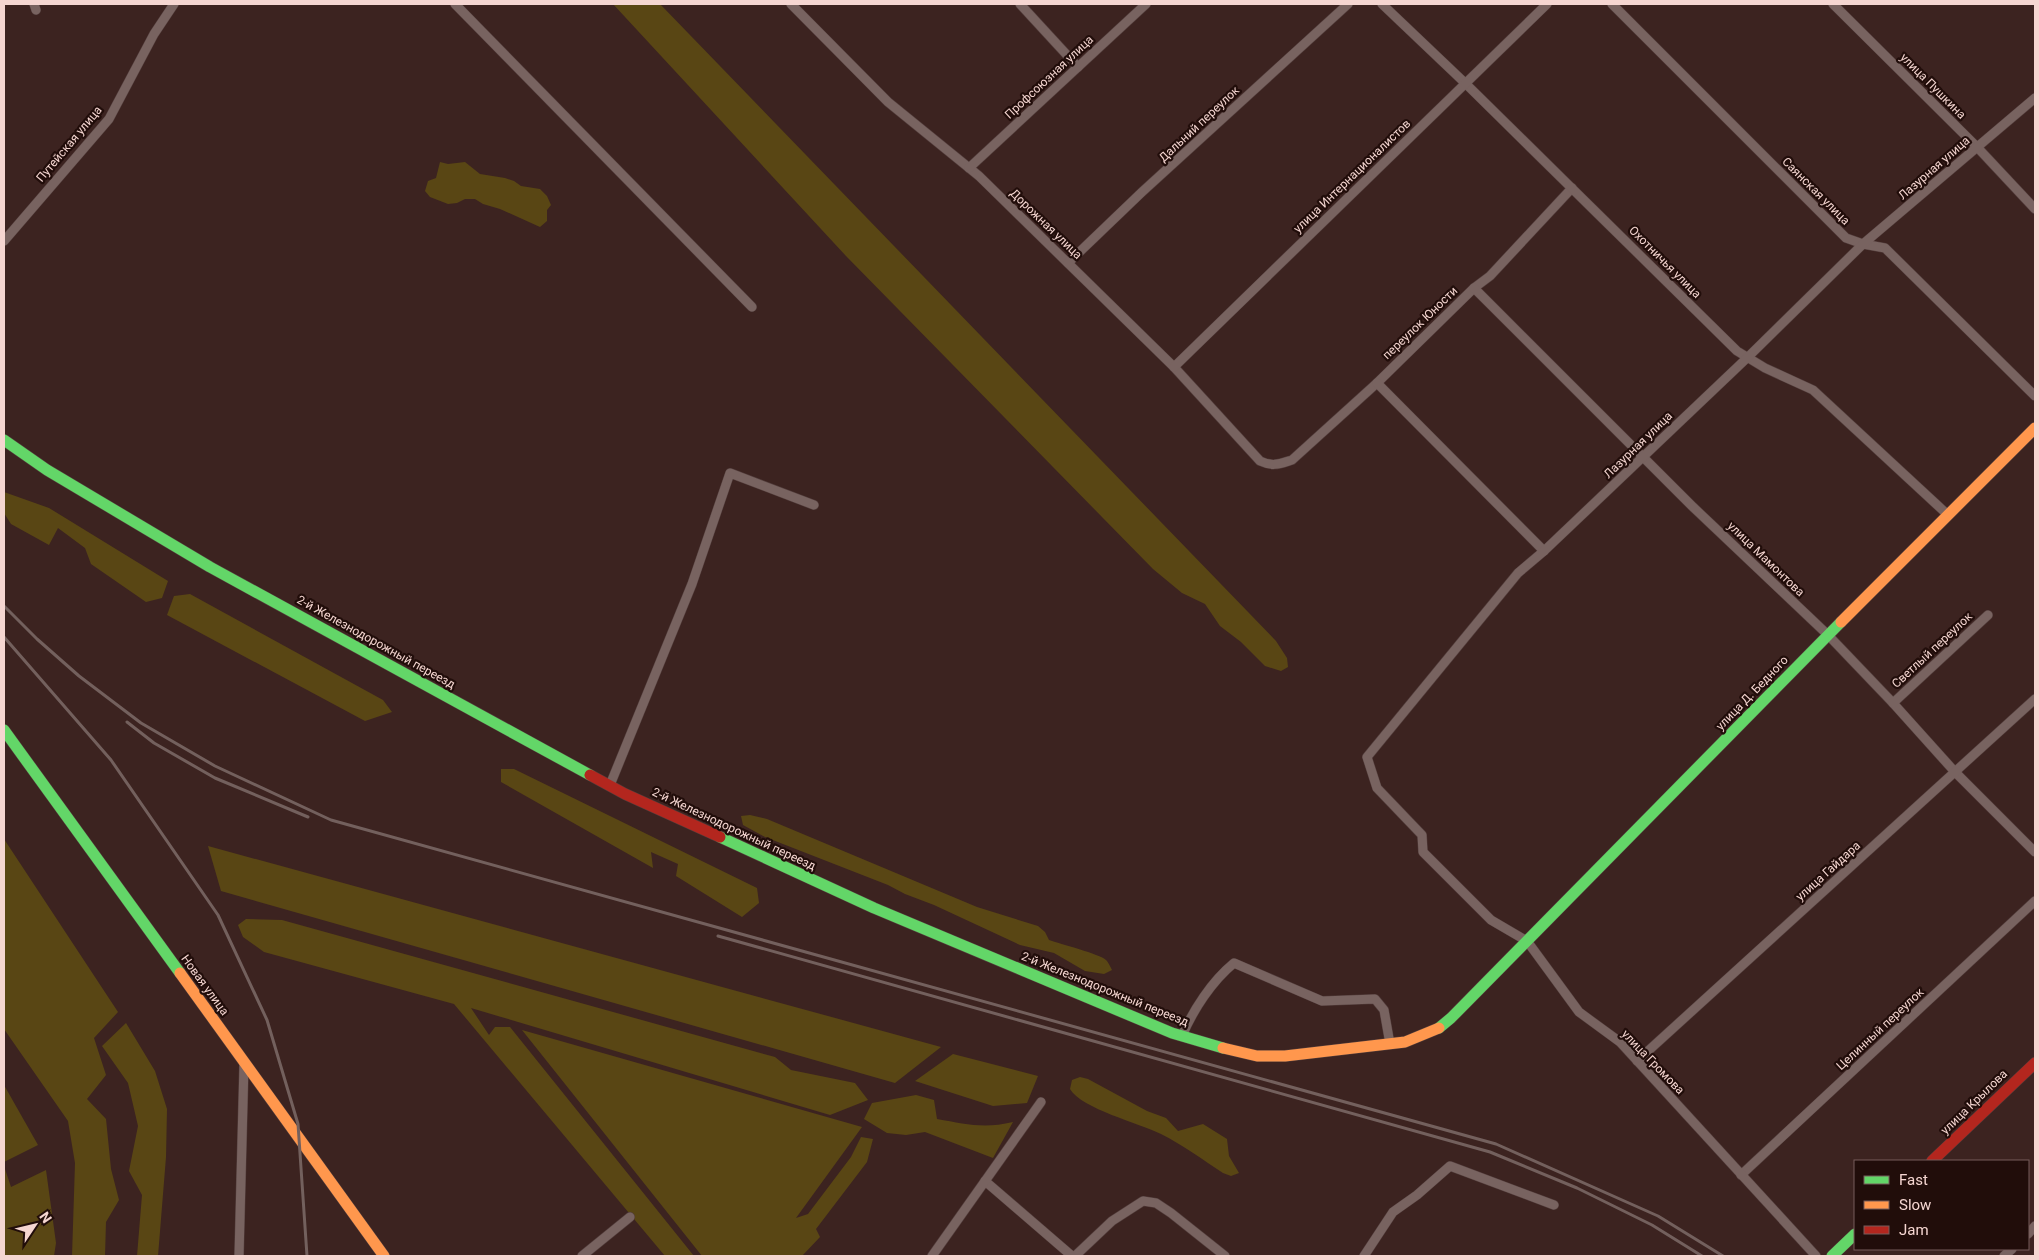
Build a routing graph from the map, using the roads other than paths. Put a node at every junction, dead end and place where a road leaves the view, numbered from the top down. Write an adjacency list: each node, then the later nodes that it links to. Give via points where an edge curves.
1 (174, 4): 18 (street, Путейская улица, via 154,34 109,119)
2 (455, 4): 22 (street)
3 (791, 4): 15 (street, Дорожная улица, via 888,102)
4 (1020, 4): 11 (street)
5 (1146, 4): 11 (street, Профсоюзная улица)
6 (1348, 4): 20 (street, Дальний переулок)
7 (1382, 4): 12 (street, Охотничья улица)
8 (1547, 4): 12 (street, улица Интернационалистов)
9 (1612, 4): 19 (street, Саянская улица, via 1846,238)
10 (1833, 4): 14 (street, улица Пушкина)
11 (1078, 67): 15 (street, Профсоюзная улица)
12 (1465, 83): 16 (street, Охотничья улица); 24 (street, улица Интернационалистов)
13 (2035, 98): 14 (street, Лазурная улица)
14 (1977, 147): 17 (street, улица Пушкина); 19 (street, Лазурная улица)
15 (969, 168): 20 (street, Дорожная улица)
16 (1572, 188): 21 (street, переулок Юности, via 1490,276); 23 (street, Охотничья улица, via 1737,351)
17 (2035, 209)
18 (4, 241)
19 (1863, 244): 23 (street, Лазурная улица); 26 (street, Саянская улица, via 1885,248)
20 (1068, 263): 24 (street, Дорожная улица)
21 (1474, 288): 25 (street, переулок Юности); 29 (street, улица Мамонтова)
22 (752, 308)
23 (1748, 357): 29 (street, Лазурная улица); 32 (street, Охотничья улица, via 1813,390)
24 (1174, 367): 30 (street, Дорожная улица, via 1260,461)
25 (1376, 383): 30 (street, переулок Юности, via 1292,460); 33 (street)
26 (2035, 396)
27 (2035, 428): 32 (street, улица Д. Бедного)
28 (4, 440): 40 (street, 2-й Железнодорожный переезд, via 47,470 210,567)
29 (1643, 457): 33 (street, Лазурная улица); 35 (street, улица Мамонтова)
30 (1277, 466)
31 (814, 505): 40 (street, via 730,473 692,584)
32 (1948, 514): 35 (street, улица Д. Бедного)
33 (1544, 551): 41 (street, Лазурная улица, via 1518,573 1368,757 1377,788 1422,835)
34 (1988, 614): 37 (street, Светлый переулок)
35 (1828, 635): 37 (street, улица Мамонтова); 44 (street, улица Д. Бедного)
36 (2035, 699): 39 (street, улица Гайдара)
37 (1893, 703): 39 (street, улица Мамонтова)
38 (4, 730): 50 (street, Новая улица)
39 (1955, 772): 42 (street, улица Мамонтова); 48 (street, улица Гайдара)
40 (610, 785): 46 (street, 2-й Железнодорожный переезд, via 874,908)
41 (1423, 852): 44 (street, улица Громова, via 1491,920)
42 (2035, 852)
43 (2035, 901): 53 (street, Целинный переулок)
44 (1528, 941): 45 (street, улица Д. Бедного); 48 (street, улица Громова, via 1579,1012 1620,1042)
45 (1490, 978): 47 (street, 2-й Железнодорожный переезд, via 1435,1031)
46 (1182, 1036): 47 (street, 2-й Железнодорожный переезд, via 1270,1057); 47 (street, via 1222,973 1234,963 1322,1001 1375,999 1384,1010)
47 (1390, 1044)
48 (1637, 1061): 53 (street, улица Громова)
49 (2035, 1063): 52 (street, улица Крылова)
50 (244, 1064): 58 (street); 59 (street, Новая улица)
51 (1041, 1102): 54 (street)
52 (1933, 1160)
53 (1741, 1175): 65 (street, улица Громова)
54 (985, 1181): 61 (street); 62 (street)
55 (1554, 1205): 64 (street, via 1450,1166 1393,1212)
56 (630, 1217): 60 (street)
57 (1854, 1235): 66 (street)
58 (239, 1256)
59 (384, 1256)
60 (582, 1256)
61 (932, 1256)
62 (1074, 1256): 63 (street, via 1112,1220 1143,1201 1156,1203 1171,1213)
63 (1225, 1256)
64 (1364, 1256)
65 (1816, 1256)
66 (1832, 1256)

